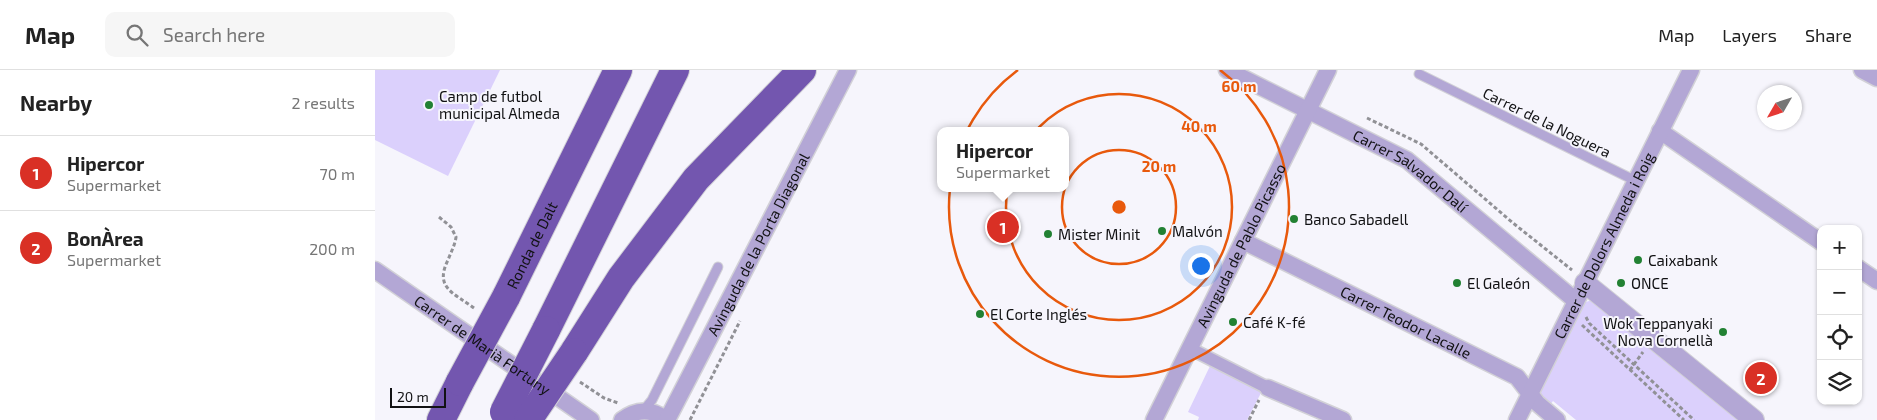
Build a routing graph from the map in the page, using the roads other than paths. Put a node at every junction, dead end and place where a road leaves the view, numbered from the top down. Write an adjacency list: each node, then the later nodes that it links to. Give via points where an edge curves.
1 (618, 70): 24 (highway, Ronda de Dalt, bridge)
2 (675, 70): 23 (highway, bridge, via 545,330)
3 (802, 70): 23 (highway, bridge, via 696,179 621,278 574,352)
4 (848, 70): 27 (street, Avinguda de la Porta Diagonal)
5 (1227, 70): 9 (street, Carrer Salvador Dalí)
6 (1328, 70): 9 (street, Avinguda de Pablo Picasso)
7 (1691, 70): 10 (street, Carrer de Dolors Almeda i Roig)
8 (1419, 74): 11 (lane, Carrer de la Noguera)
9 (1308, 110): 13 (street, Avinguda de Pablo Picasso); 18 (street, Carrer Salvador Dalí, via 1407,160)
10 (1660, 131): 11 (street, Carrer de Dolors Almeda i Roig); 12 (street)
11 (1636, 181): 18 (street, Carrer de Dolors Almeda i Roig)
12 (1817, 239)
13 (1243, 241): 19 (street, Avinguda de Pablo Picasso); 21 (street, Carrer Teodor Lacalle, via 1517,377)
14 (718, 267): 22 (lane, via 652,400)
15 (375, 270): 25 (street, Carrer de Marià Fortuny)
16 (1861, 270): 17 (street)
17 (1877, 282)
18 (1580, 292): 21 (street, Carrer de Dolors Almeda i Roig); 32 (street)
19 (1189, 348): 20 (street); 28 (street, Avinguda de Pablo Picasso)
20 (1269, 388): 29 (street)
21 (1530, 394): 30 (street, Carrer de Dolors Almeda i Roig); 31 (street, Carrer Teodor Lacalle)
22 (643, 411): 26 (street); 27 (street, via 654,412)
23 (511, 417)
24 (441, 420)
25 (591, 420)
26 (622, 420)
27 (666, 420)
28 (1154, 420)
29 (1343, 420)
30 (1517, 420)
31 (1557, 420)
32 (1754, 420)

